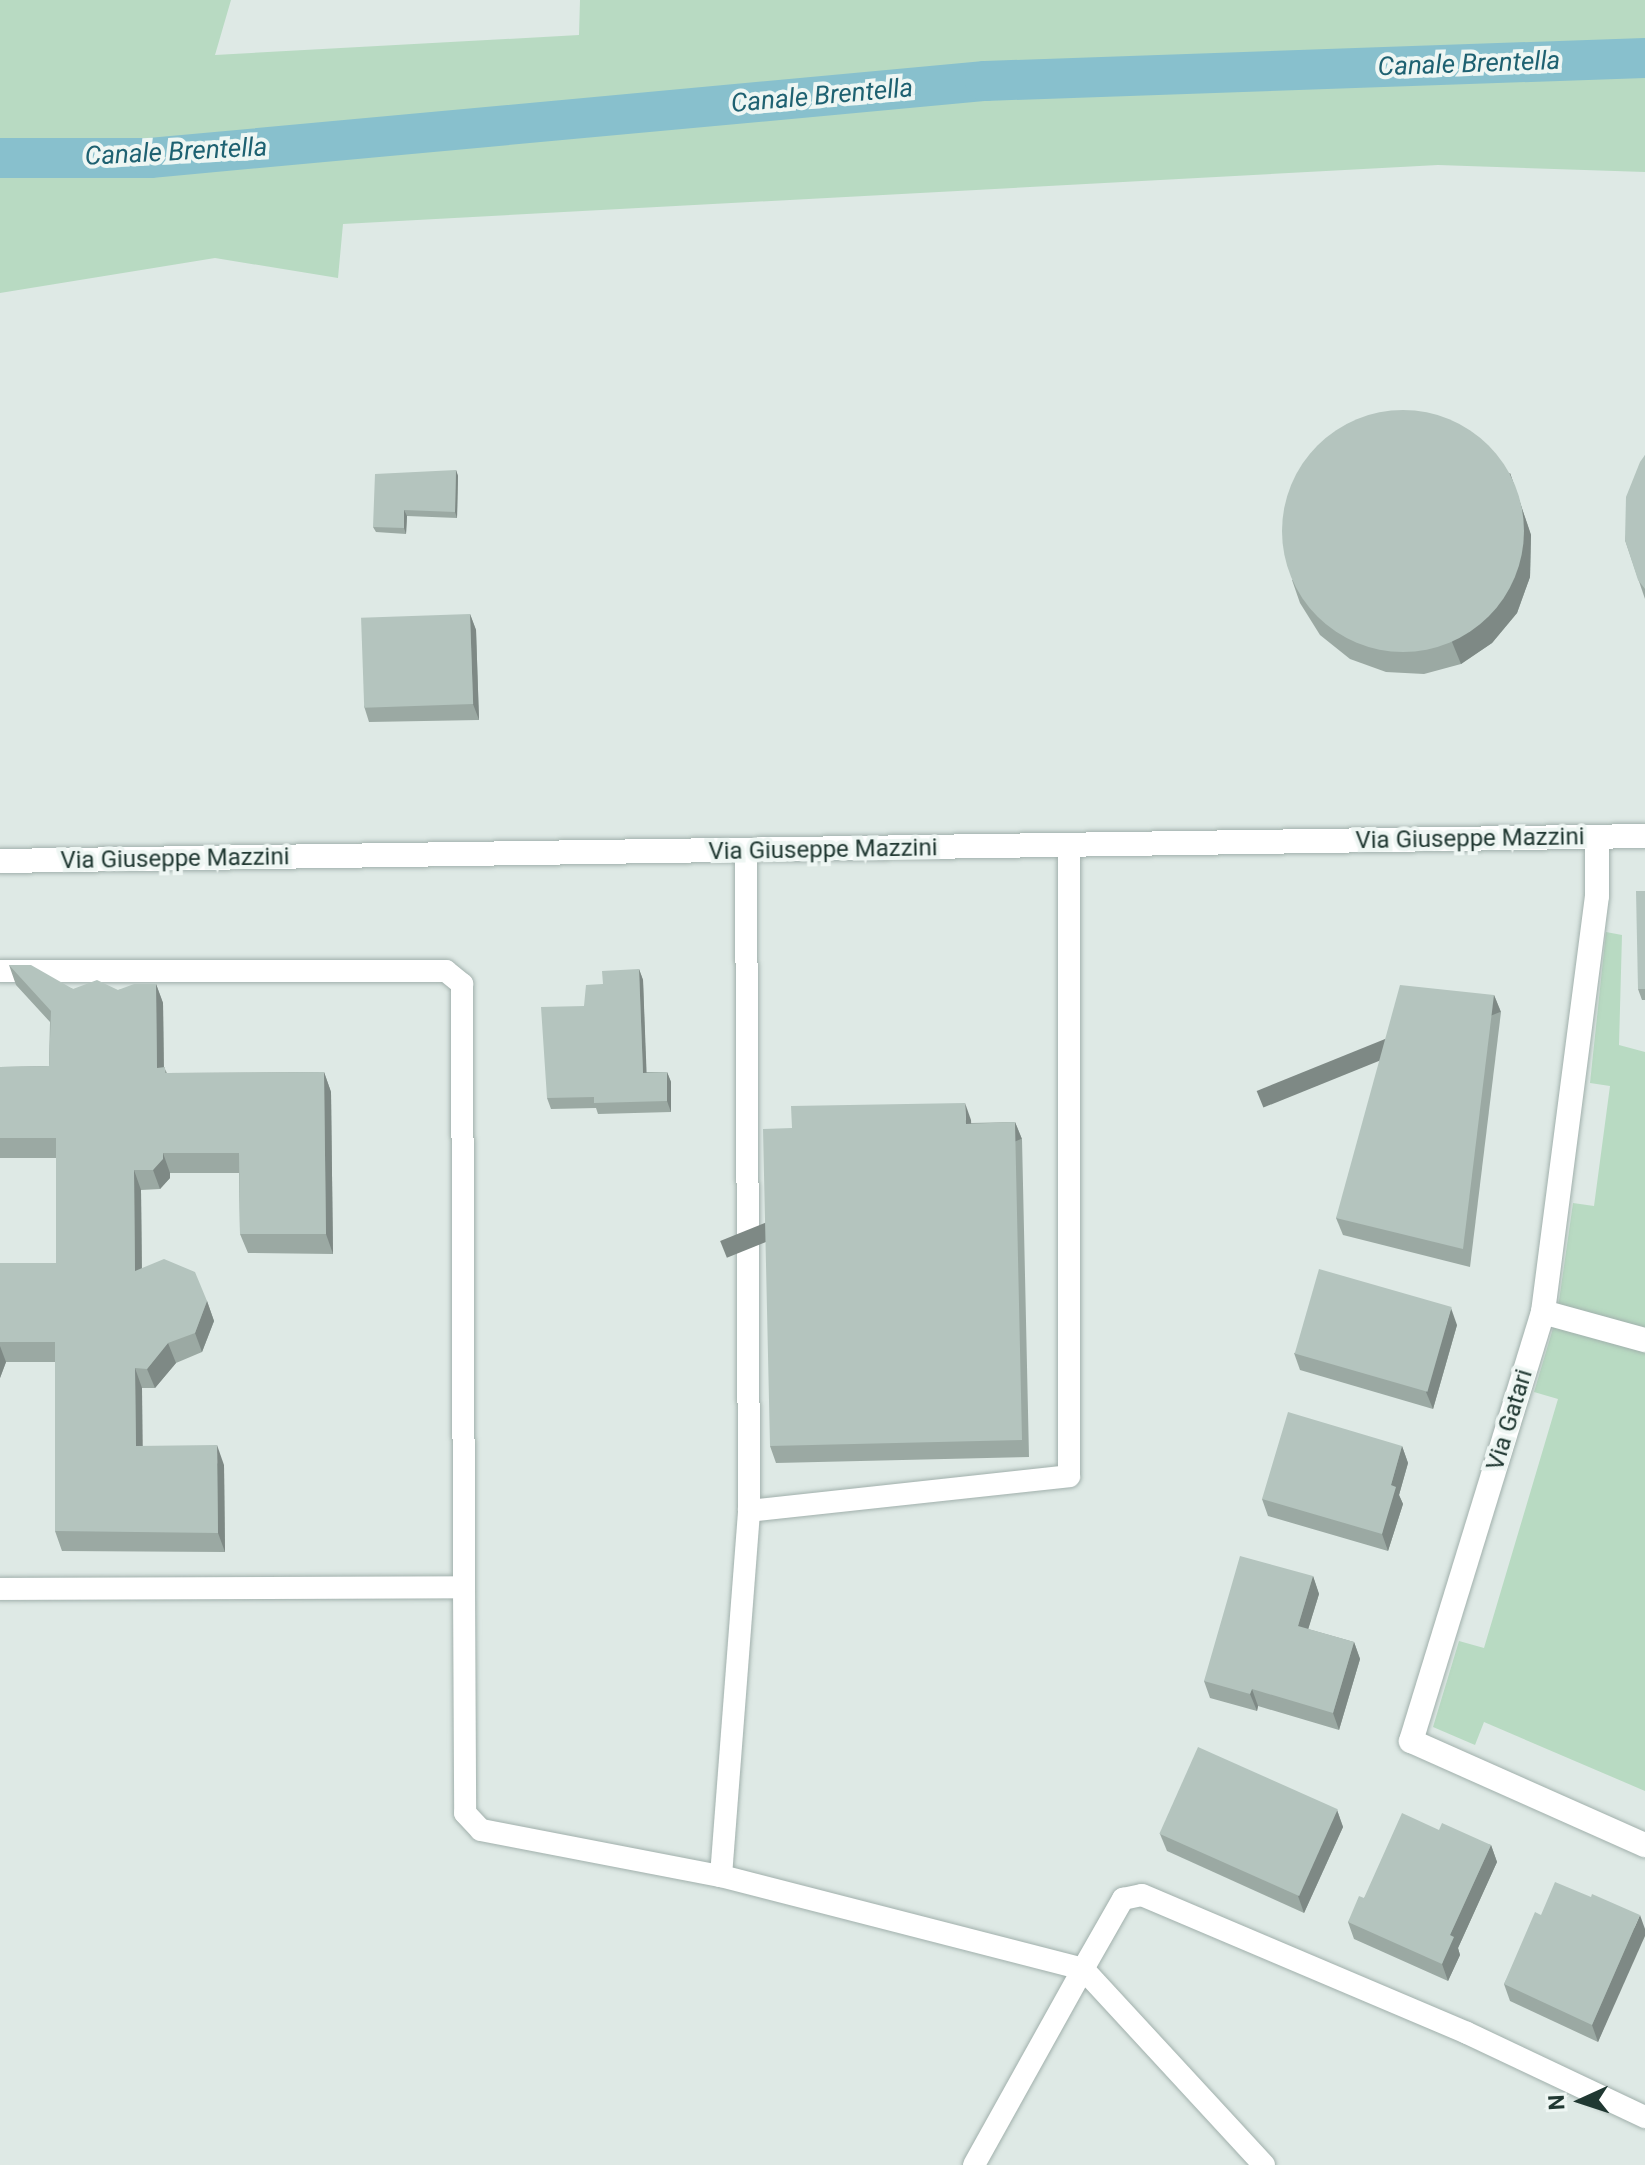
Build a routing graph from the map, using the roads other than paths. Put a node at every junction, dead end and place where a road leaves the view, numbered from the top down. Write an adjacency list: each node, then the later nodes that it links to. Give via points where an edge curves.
1 (1645, 836): 2 (main road, Via Giuseppe Mazzini)
2 (1597, 837): 3 (main road, Via Giuseppe Mazzini); 7 (main road, Via Gatari, via 1597,896)
3 (1069, 846): 4 (main road, Via Giuseppe Mazzini); 9 (lane, via 1069,1476)
4 (746, 851): 5 (main road, Via Giuseppe Mazzini); 9 (lane)
5 (0, 861)
6 (0, 971): 10 (lane, via 446,971 462,984)
7 (1543, 1312): 8 (main road); 12 (main road, Via Gatari, via 1411,1741)
8 (1645, 1340)
9 (749, 1511): 13 (lane)
10 (464, 1587): 11 (lane); 13 (lane, via 465,1813 481,1830)
11 (0, 1589)
12 (1645, 1845)
13 (721, 1876): 14 (lane)
14 (1083, 1969): 15 (lane, via 1123,1899 1142,1895 1467,2033); 16 (lane); 17 (lane)
15 (1645, 2117)
16 (974, 2165)
17 (1264, 2165)

